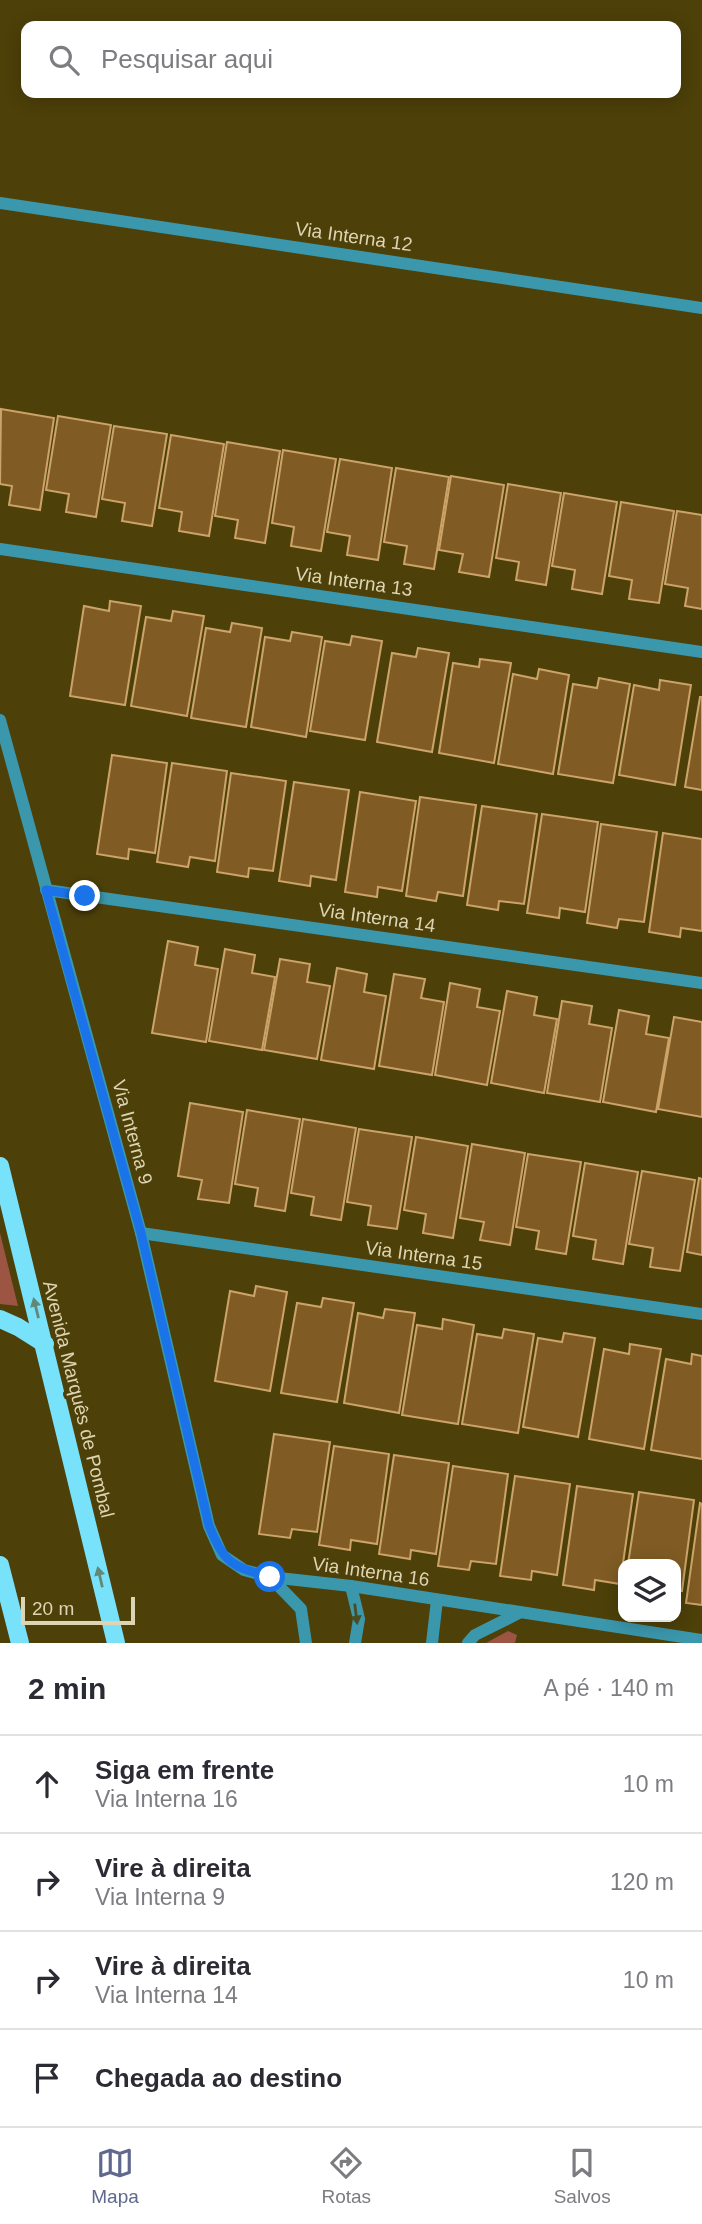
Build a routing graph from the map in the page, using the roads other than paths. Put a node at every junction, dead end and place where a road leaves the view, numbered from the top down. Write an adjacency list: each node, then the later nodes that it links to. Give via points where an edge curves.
1 (0, 203): 2 (street, Via Interna 12)
2 (702, 307)
3 (0, 548): 4 (street, Via Interna 13)
4 (702, 652)
5 (0, 720): 6 (street, Via Interna 9)
6 (46, 890): 7 (street, Via Interna 14); 9 (street, Via Interna 9)
7 (702, 983)
8 (0, 1166): 12 (main road, Avenida Marquês de Pombal, one-way to 8)
9 (141, 1233): 10 (street, Via Interna 15); 13 (street, Via Interna 9, via 209,1526)
10 (702, 1314)
11 (0, 1319): 12 (main road)
12 (45, 1344): 21 (main road, Avenida Marquês de Pombal, one-way to 12)
13 (222, 1555): 15 (street, Via Interna 16, via 244,1570)
14 (0, 1565): 20 (main road)
15 (270, 1577): 16 (street, Via Interna 16); 22 (street, via 301,1609)
16 (351, 1586): 17 (street, Via Interna 16); 23 (street, one-way to 23, via 359,1619)
17 (437, 1600): 18 (street, Via Interna 16); 24 (street)
18 (519, 1612): 19 (street, Via Interna 16); 25 (street)
19 (702, 1640)
20 (20, 1643)
21 (116, 1643)
22 (306, 1643)
23 (355, 1643)
24 (432, 1643)
25 (468, 1643)

